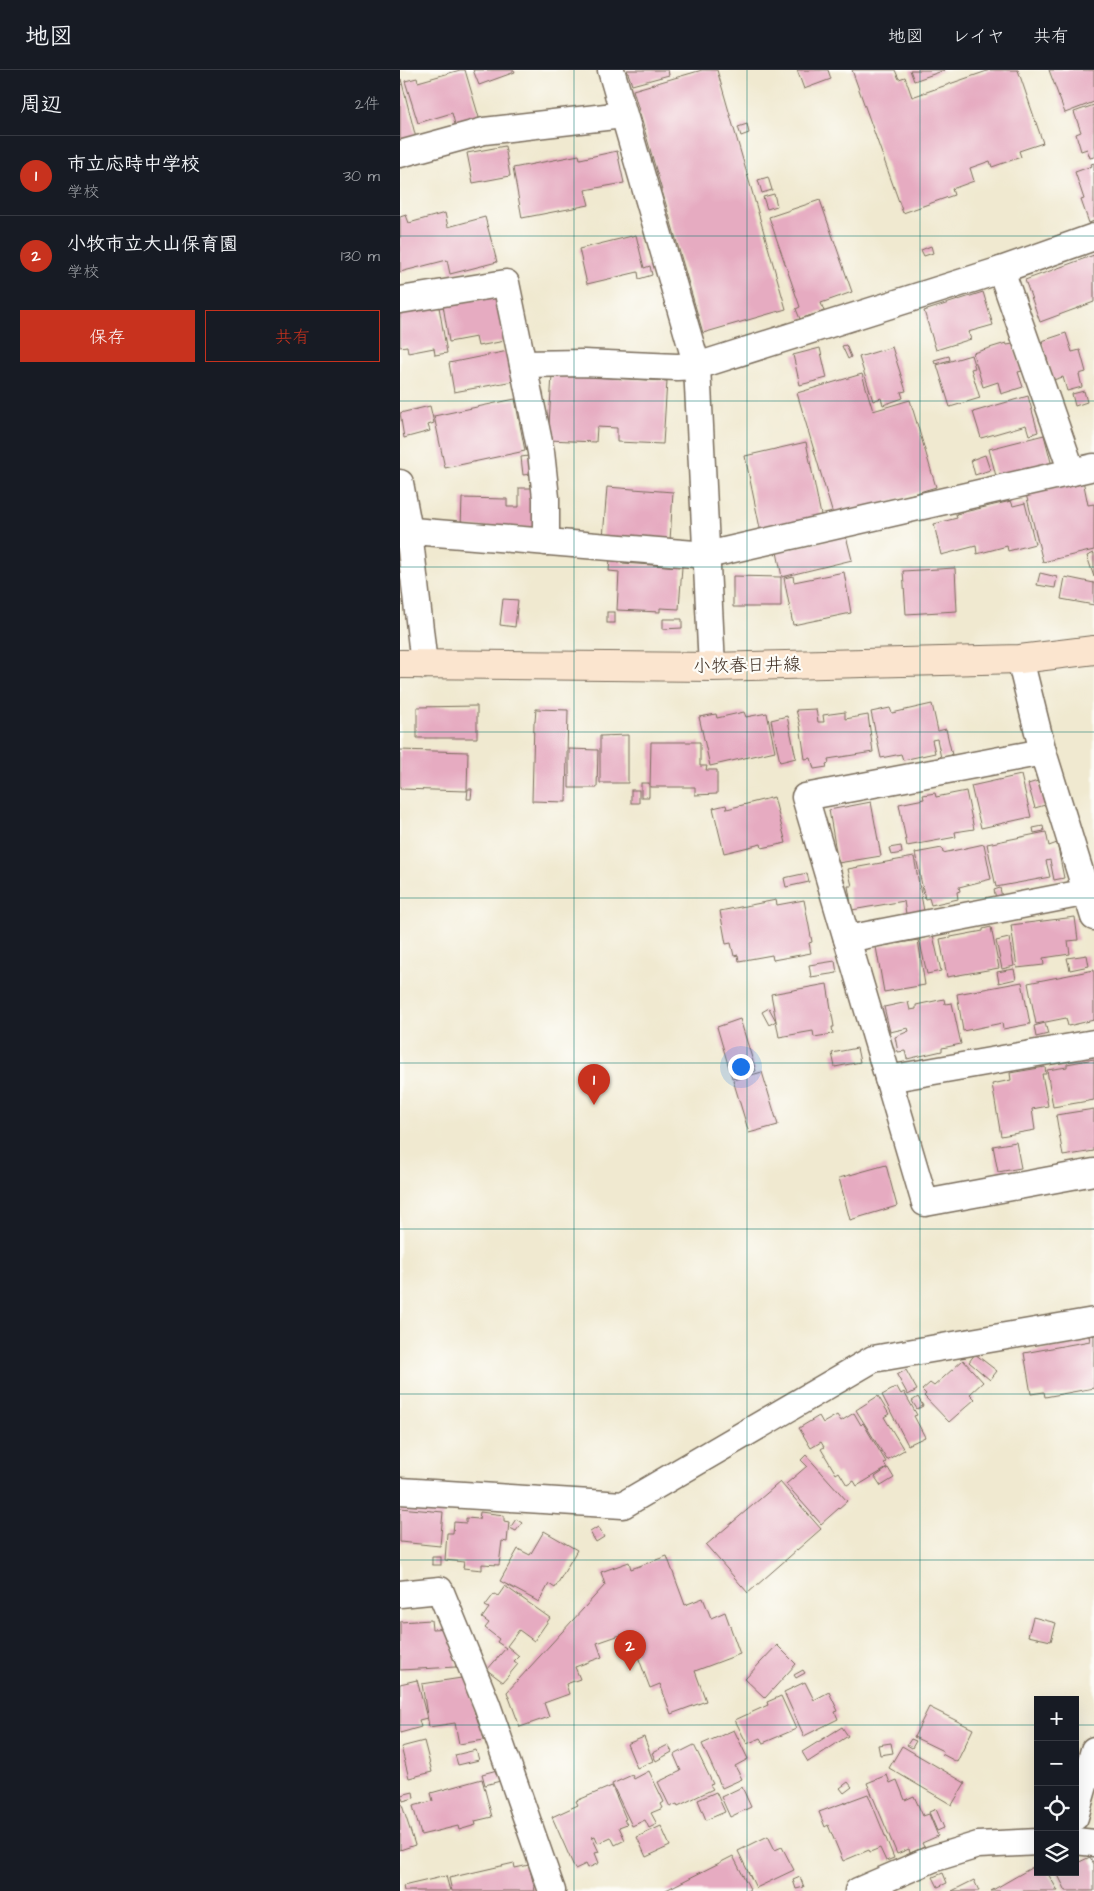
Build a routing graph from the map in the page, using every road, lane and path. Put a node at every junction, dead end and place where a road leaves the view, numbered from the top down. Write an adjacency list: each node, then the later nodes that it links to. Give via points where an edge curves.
1 (611, 70): 2 (street)
2 (623, 114): 3 (street, via 484,132); 8 (street)
3 (400, 154)
4 (1094, 237): 5 (street)
5 (1001, 270): 8 (street); 9 (street)
6 (400, 300): 7 (street, via 506,283)
7 (523, 364): 8 (street); 12 (street, via 541,452)
8 (697, 366): 13 (street)
9 (1083, 470): 13 (street)
10 (400, 483): 11 (street)
11 (404, 531): 12 (street); 16 (street)
12 (546, 542): 13 (street)
13 (707, 555): 17 (street)
14 (1094, 650): 15 (main road, 小牧春日井線)
15 (1020, 659): 17 (main road, 小牧春日井線); 18 (street)
16 (412, 664): 17 (main road, 小牧春日井線)
17 (712, 667)
18 (1043, 752): 19 (street); 20 (street, via 805,797)
19 (1091, 904): 20 (street)
20 (847, 939): 22 (street)
21 (1094, 1043): 22 (street)
22 (888, 1079): 23 (street, via 925,1203)
23 (1094, 1172)
24 (1094, 1321): 25 (street, via 873,1359 623,1505)
25 (400, 1490)
26 (400, 1594): 32 (street, via 440,1590 488,1705)
27 (1094, 1750): 28 (street)
28 (1079, 1803)
29 (1079, 1841): 31 (street)
30 (1034, 1842): 33 (street, via 978,1845 932,1859)
31 (1094, 1843)
32 (552, 1891)
33 (858, 1891)

